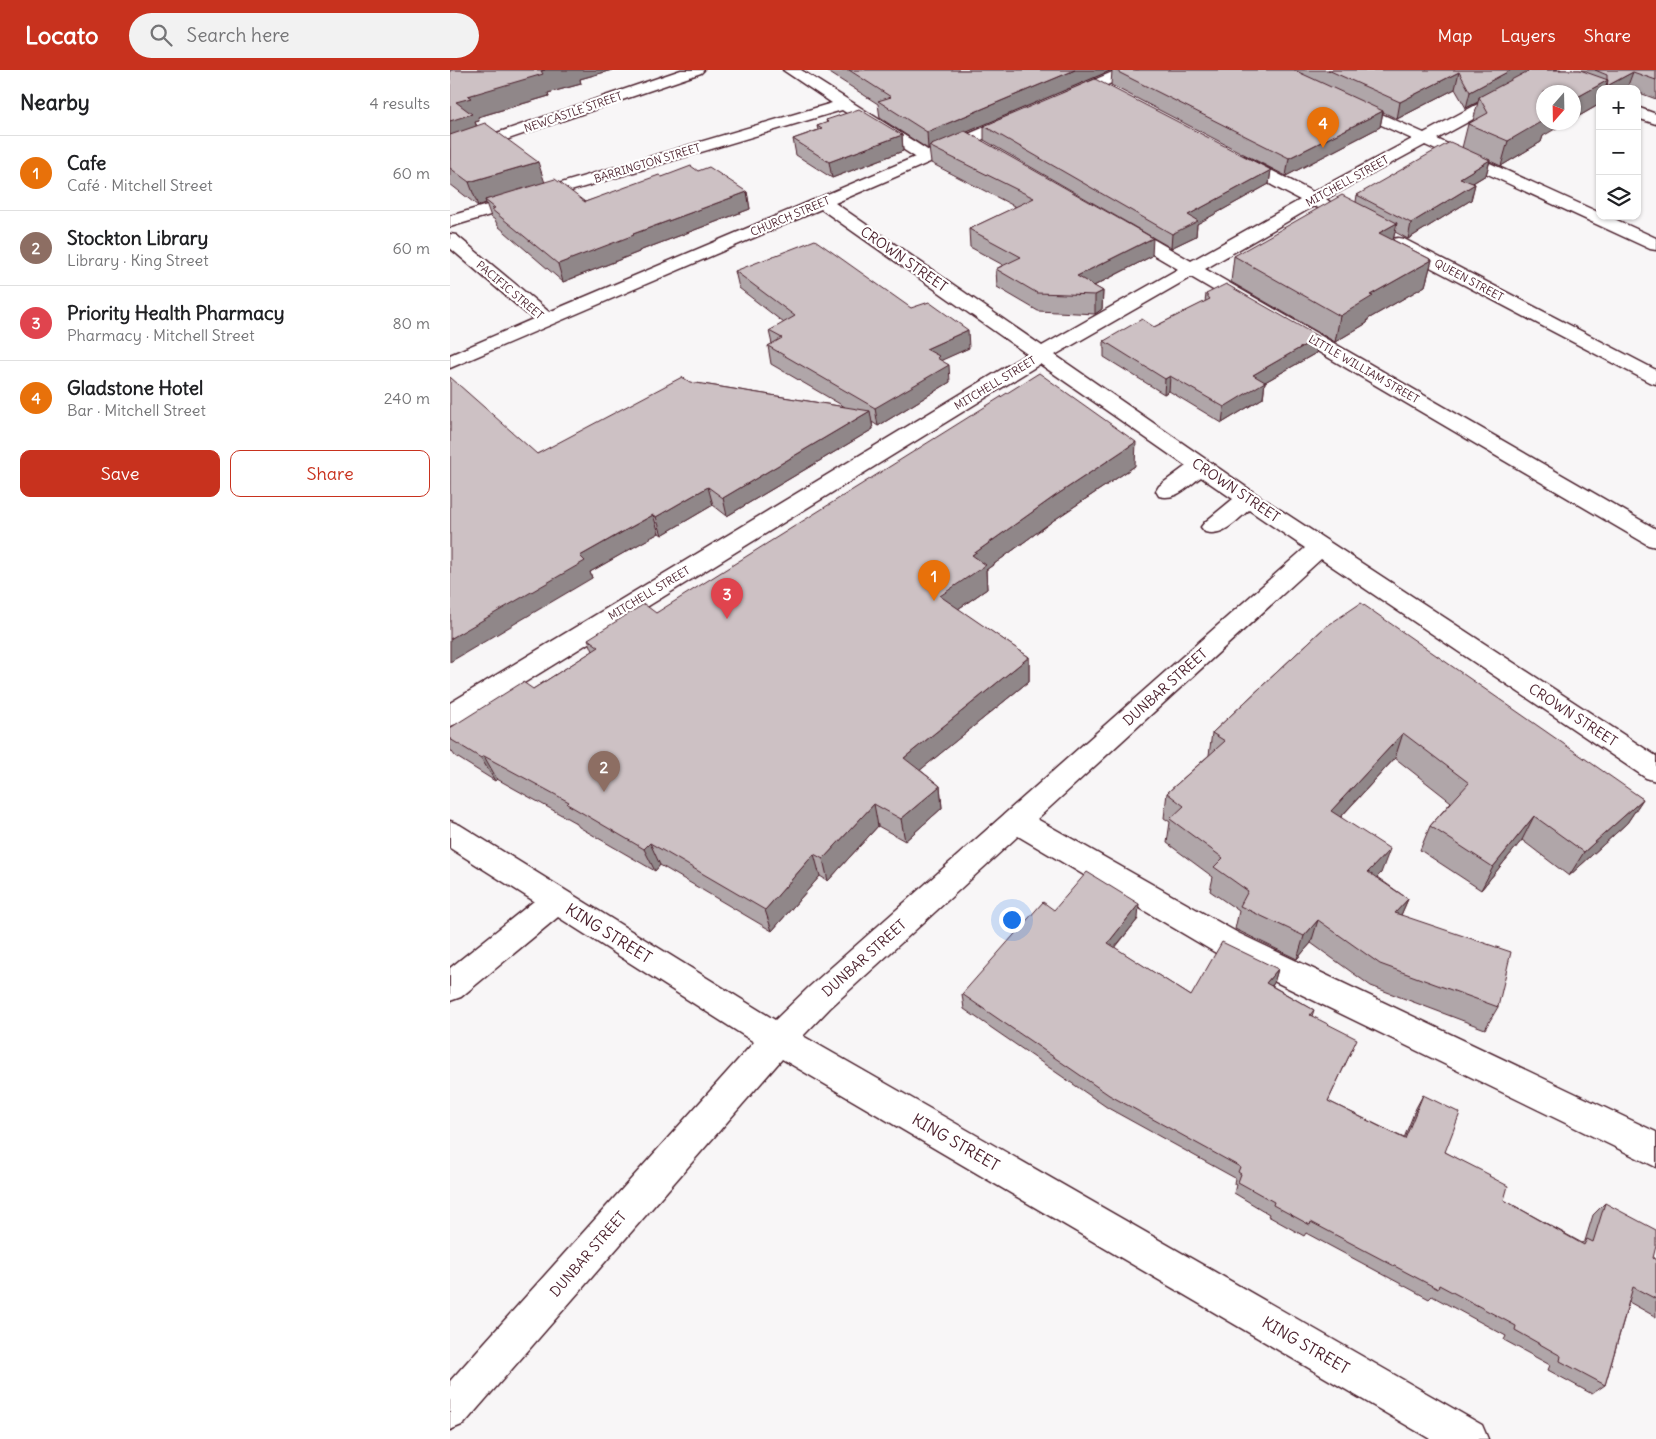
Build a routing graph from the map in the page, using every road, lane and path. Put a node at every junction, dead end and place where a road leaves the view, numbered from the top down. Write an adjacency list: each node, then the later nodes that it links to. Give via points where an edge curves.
1 (696, 70): 15 (street, NEWCASTLE STREET)
2 (791, 70): 7 (street)
3 (1130, 70): 5 (street, via 1113,86)
4 (1547, 75): 12 (street, MITCHELL STREET)
5 (1094, 78): 8 (street)
6 (1335, 98): 12 (street)
7 (844, 104): 17 (street); 22 (street, BARRINGTON STREET)
8 (1049, 105)
9 (1031, 112): 13 (street, CHURCH STREET)
10 (1641, 113): 11 (street)
11 (1656, 119)
12 (1425, 138): 18 (street, MITCHELL STREET); 25 (street)
13 (968, 140): 14 (street); 17 (street, CHURCH STREET)
14 (985, 150)
15 (450, 154)
16 (1227, 154): 18 (street)
17 (927, 157): 19 (street, CHURCH STREET)
18 (1314, 199): 20 (street); 26 (street, MITCHELL STREET)
19 (822, 202): 27 (street, CHURCH STREET); 28 (street, CROWN STREET)
20 (1343, 215)
21 (1105, 219): 26 (street, LITTLE WILLIAM STREET)
22 (450, 222)
23 (1386, 237): 30 (street, QUEEN STREET)
24 (450, 239): 27 (street, PACIFIC STREET)
25 (1656, 245)
26 (1191, 269): 28 (street, MITCHELL STREET); 35 (street, LITTLE WILLIAM STREET)
27 (546, 320): 29 (street, CHURCH STREET)
28 (1042, 354): 31 (street, CROWN STREET); 37 (street, MITCHELL STREET)
29 (450, 362)
30 (1656, 378)
31 (1200, 466): 32 (street); 33 (street, CROWN STREET)
32 (1167, 491)
33 (1248, 499): 34 (street); 36 (street, CROWN STREET)
34 (1213, 527)
35 (1656, 539)
36 (1320, 547): 38 (street, CROWN STREET); 39 (street, DUNBAR STREET)
37 (450, 716)
38 (1656, 770)
39 (1016, 821): 43 (street, DUNBAR STREET, via 819,998); 44 (street, via 1227,943)
40 (450, 833): 41 (street, KING STREET)
41 (557, 900): 42 (street); 43 (street, KING STREET)
42 (450, 988)
43 (778, 1039): 45 (street, DUNBAR STREET); 46 (street, KING STREET)
44 (1656, 1150)
45 (450, 1410)
46 (1468, 1439)

